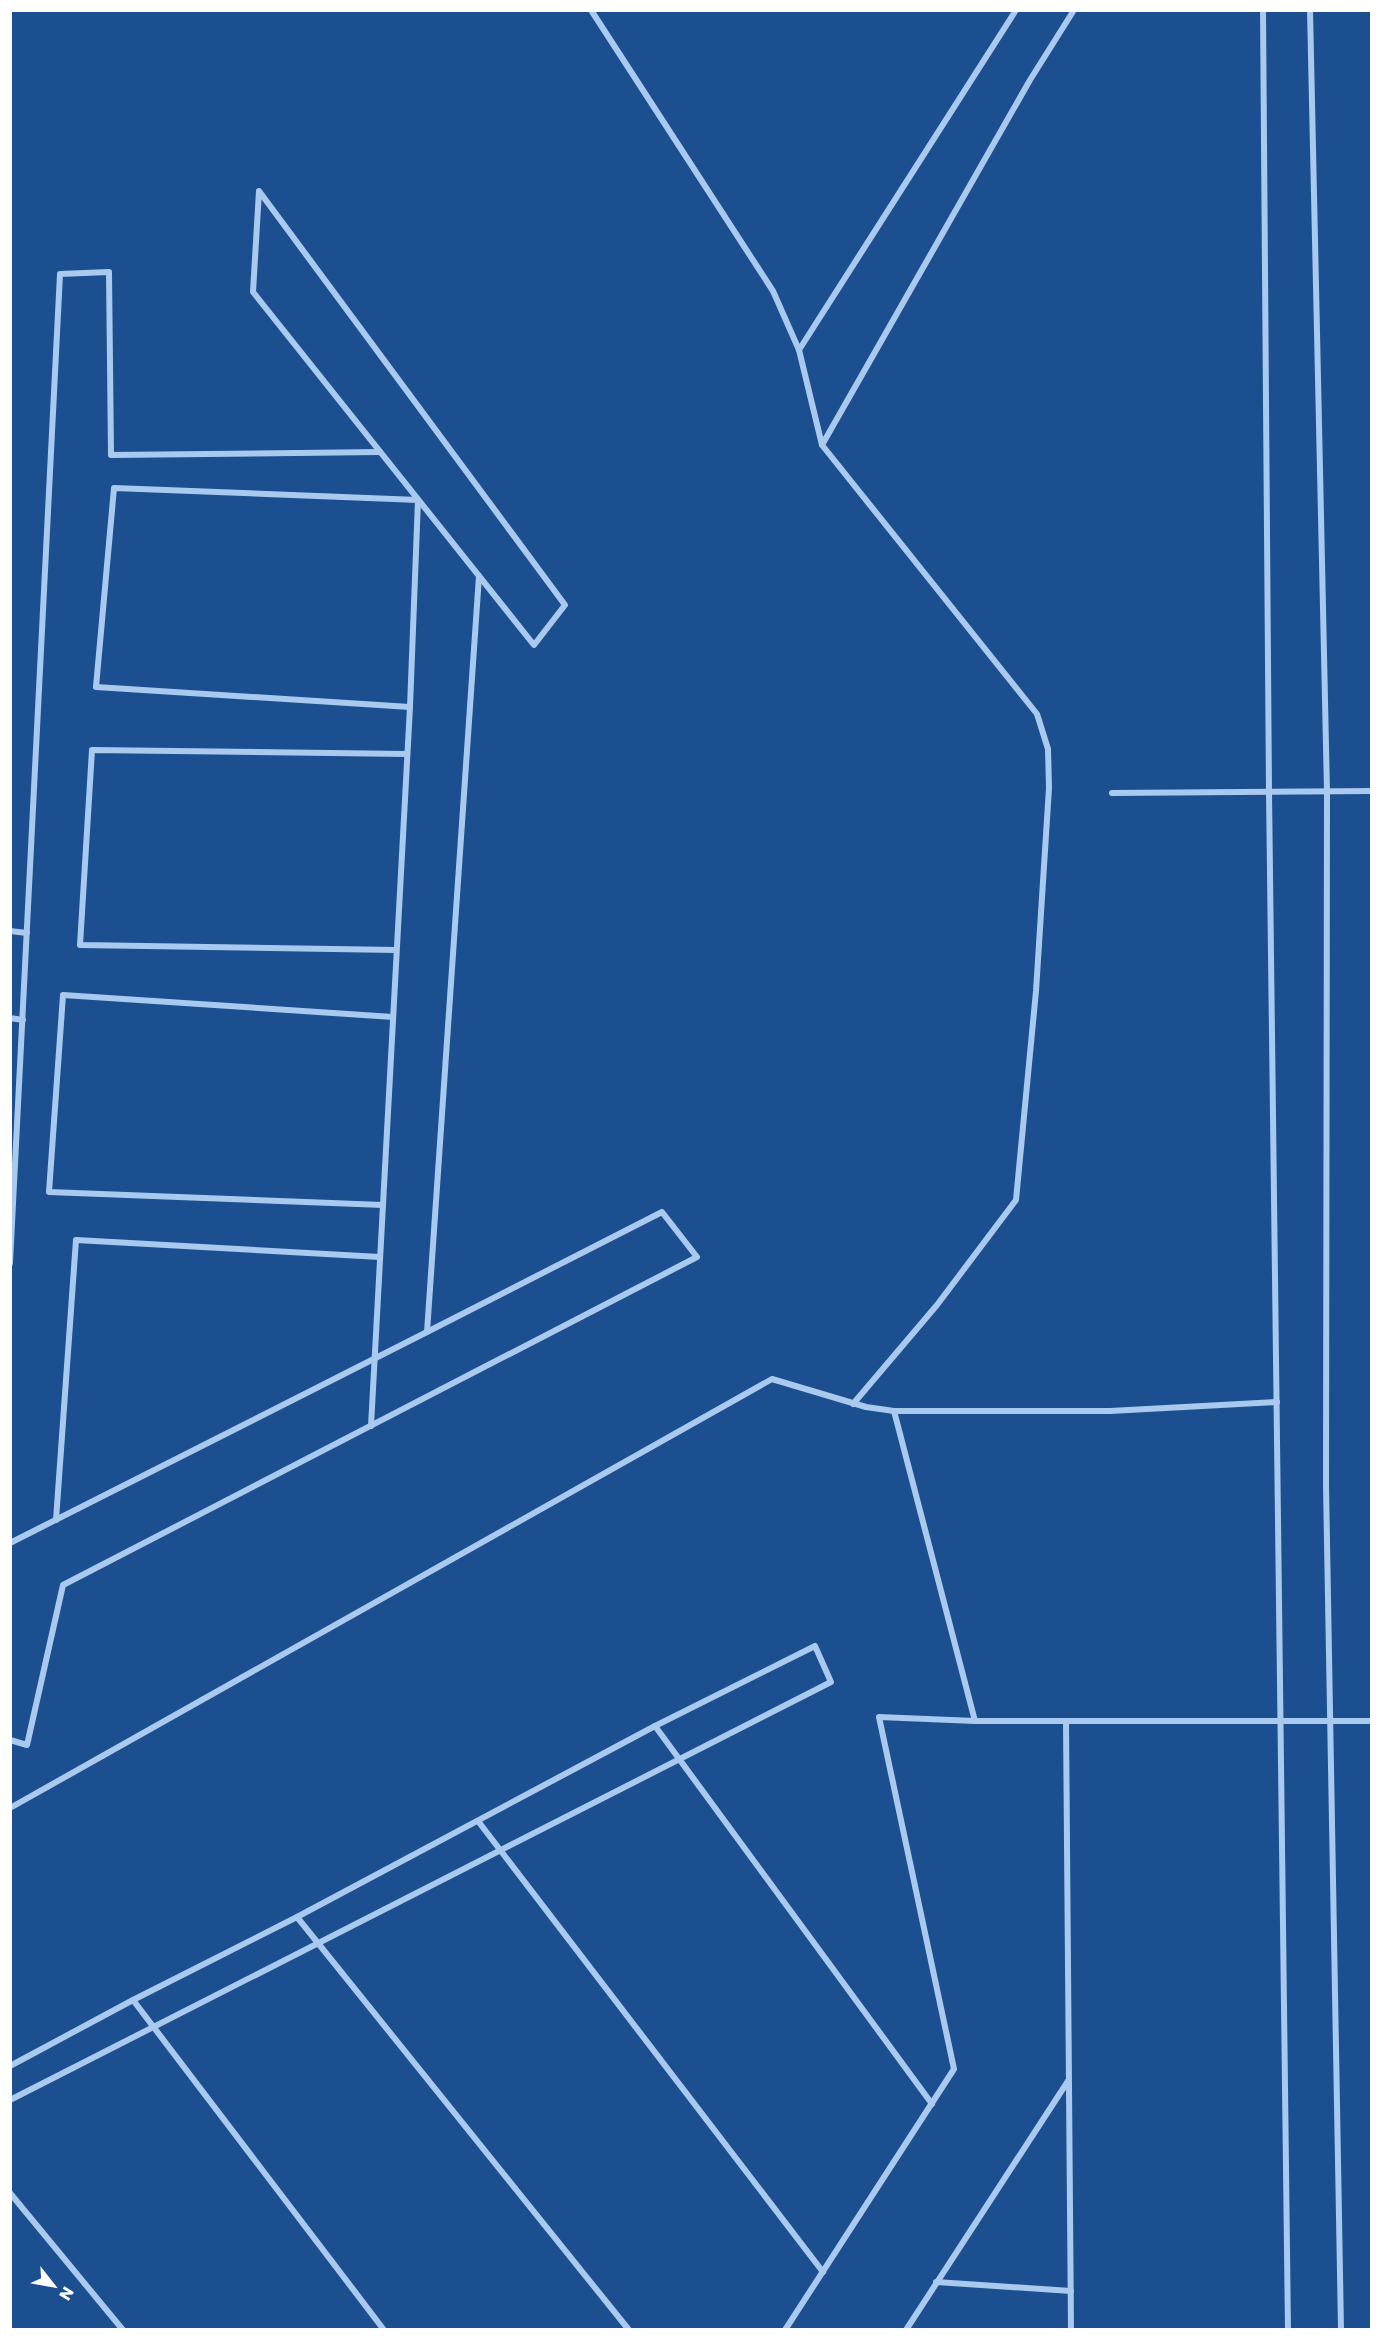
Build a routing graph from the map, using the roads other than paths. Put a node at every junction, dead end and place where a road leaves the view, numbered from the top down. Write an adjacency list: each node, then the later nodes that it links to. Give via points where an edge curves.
1 (591, 10): 6 (street, via 772,291)
2 (1016, 10): 6 (street)
3 (1074, 10): 7 (street)
4 (1263, 10): 14 (street)
5 (1310, 10): 15 (street)
6 (800, 350): 7 (street)
7 (822, 445): 29 (street, via 1037,714 1048,749 1049,788 1036,979 1016,1200 937,1305)
8 (380, 452): 9 (street); 10 (street, via 253,292 258,191 565,605 534,645); 18 (street, via 111,454 109,272 60,273)
9 (418, 500): 10 (street); 11 (street); 11 (street, via 114,488 96,687)
10 (478, 576): 26 (street)
11 (410, 707): 12 (street)
12 (407, 754): 19 (street); 19 (street, via 92,750 80,945)
13 (1371, 791): 15 (street)
14 (1269, 792): 15 (street); 16 (street); 28 (street)
15 (1327, 792): 36 (street, via 1326,1485)
16 (1112, 793)
17 (10, 931): 18 (street)
18 (27, 933): 22 (street)
19 (396, 950): 20 (street)
20 (393, 1017): 23 (street); 23 (street, via 63,995 49,1192)
21 (10, 1018): 22 (street)
22 (23, 1020): 25 (street)
23 (383, 1205): 24 (street)
24 (380, 1257): 27 (street); 32 (street, via 76,1240)
25 (10, 1263)
26 (427, 1332): 27 (street); 31 (street, via 662,1212 697,1257)
27 (375, 1358): 31 (street); 32 (street)
28 (1277, 1402): 30 (street, via 1110,1411); 38 (street)
29 (853, 1404): 30 (street); 42 (street, via 772,1379)
30 (894, 1411): 34 (street)
31 (371, 1426): 40 (street, via 63,1585 27,1744)
32 (56, 1520): 33 (street)
33 (10, 1543)
34 (975, 1721): 35 (street); 52 (street, via 879,1717 954,2069)
35 (1065, 1721): 38 (street); 50 (street)
36 (1330, 1721): 37 (street); 38 (street); 64 (street)
37 (1371, 1721)
38 (1280, 1722): 63 (street)
39 (655, 1726): 41 (street); 41 (street, via 816,1646 831,1682); 43 (street)
40 (10, 1740)
41 (680, 1760): 44 (street); 52 (street)
42 (10, 1808)
43 (478, 1821): 44 (street); 45 (street)
44 (500, 1852): 46 (street); 54 (street)
45 (297, 1917): 46 (street); 47 (street)
46 (320, 1944): 48 (street); 59 (street)
47 (133, 2000): 48 (street); 49 (street)
48 (155, 2028): 51 (street); 58 (street)
49 (10, 2066)
50 (1069, 2080): 55 (street); 56 (street)
51 (10, 2100)
52 (932, 2104): 54 (street)
53 (10, 2193): 57 (street)
54 (823, 2272): 60 (street)
55 (936, 2282): 56 (street); 61 (street)
56 (1071, 2291): 62 (street)
57 (123, 2330)
58 (384, 2330)
59 (629, 2330)
60 (786, 2330)
61 (906, 2330)
62 (1071, 2330)
63 (1288, 2330)
64 (1341, 2330)

